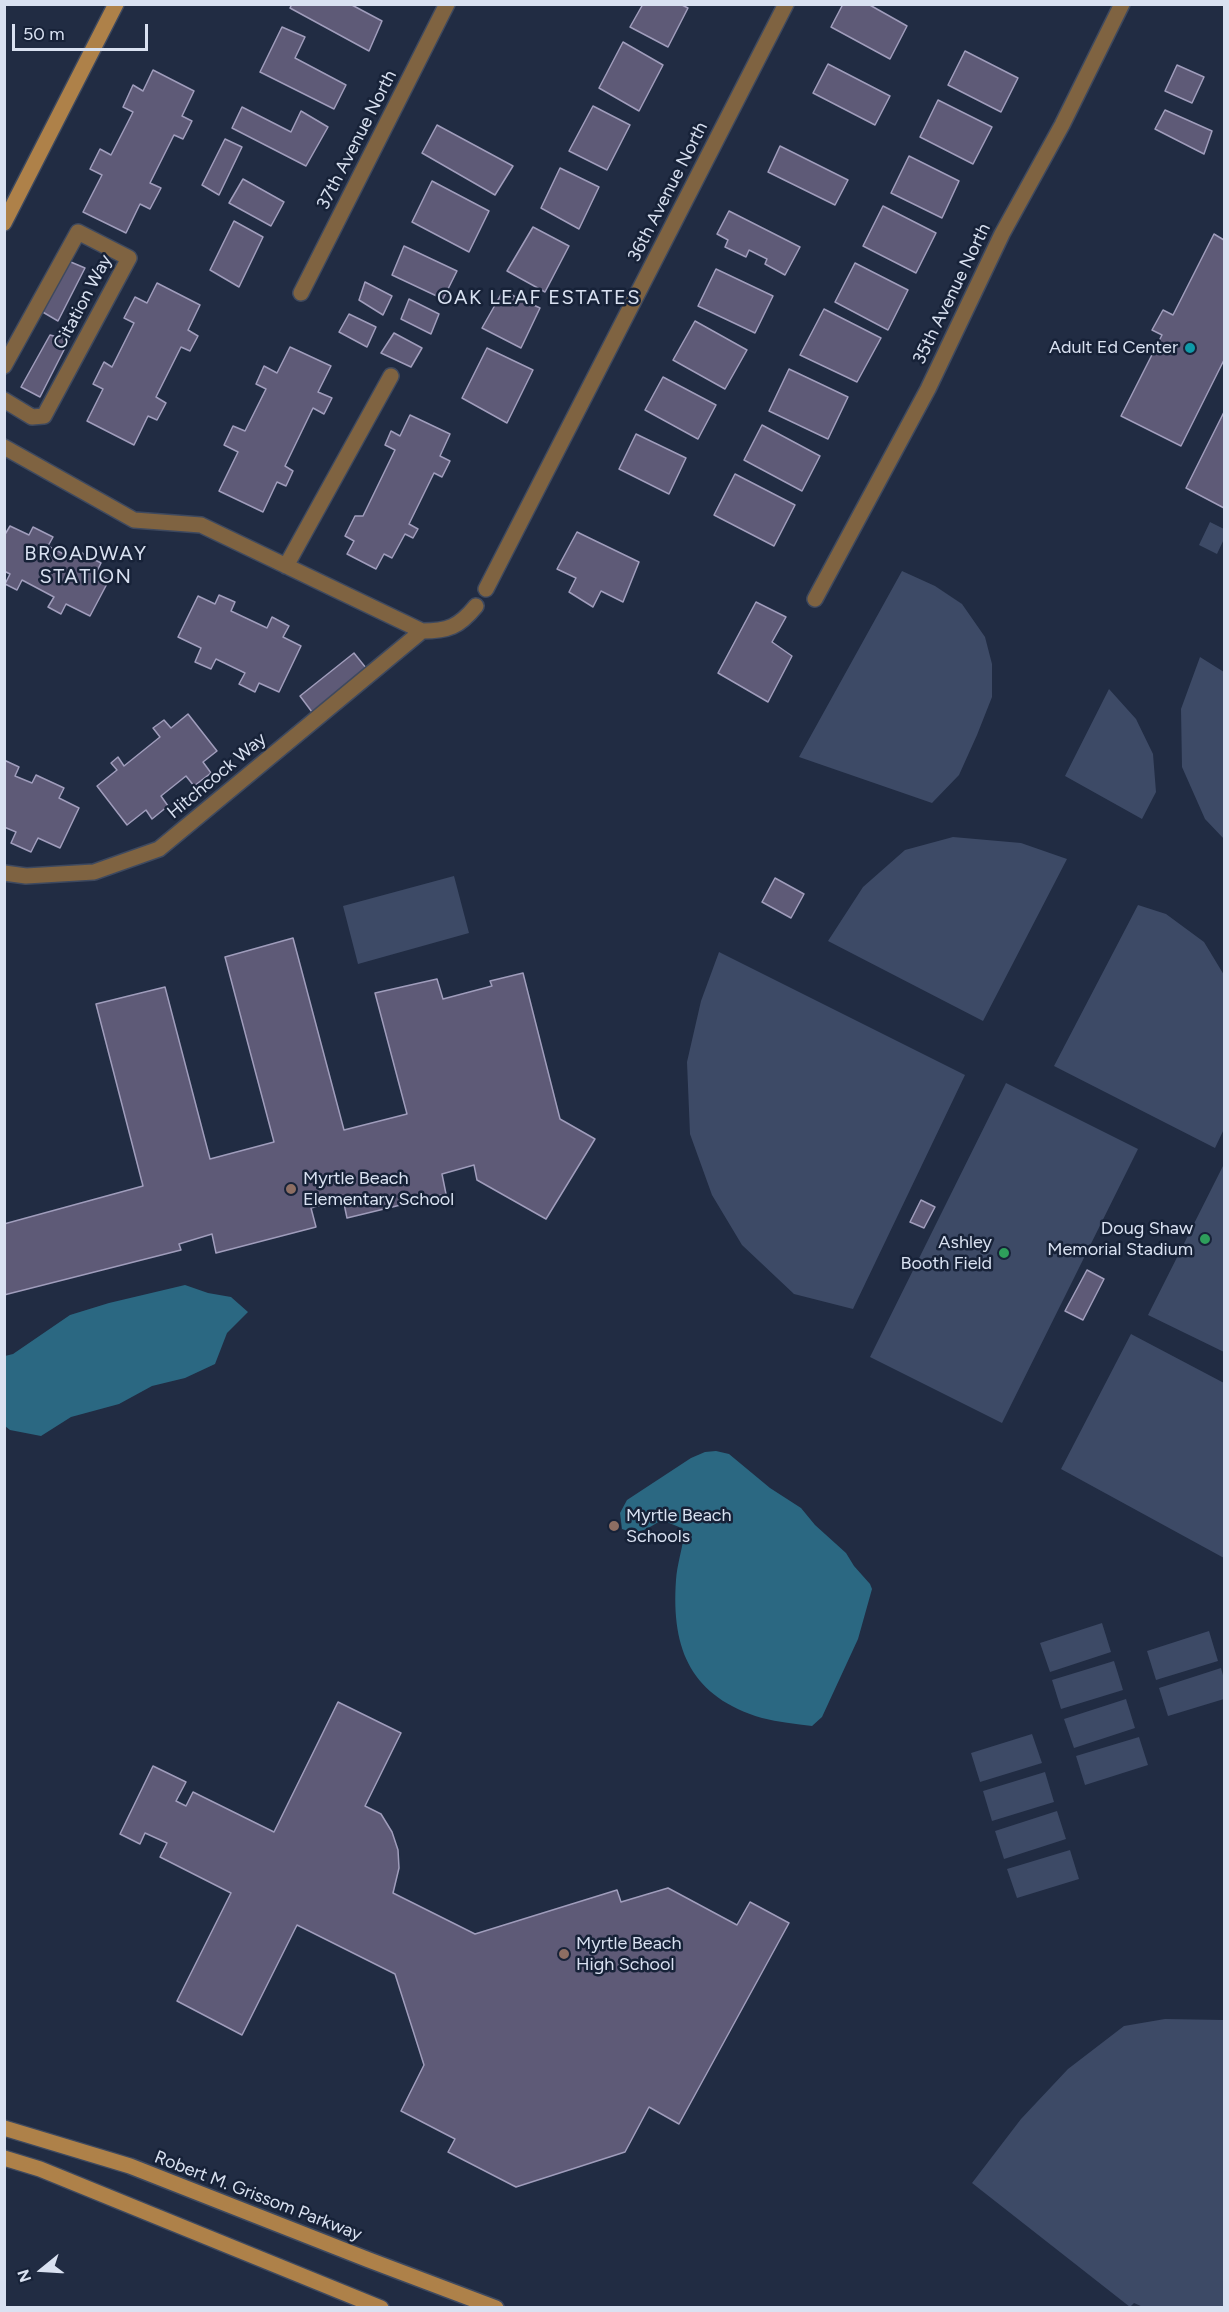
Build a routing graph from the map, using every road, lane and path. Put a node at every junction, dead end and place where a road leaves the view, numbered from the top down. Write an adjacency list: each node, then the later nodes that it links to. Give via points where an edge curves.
1 (116, 4): 5 (main road)
2 (447, 4): 6 (street, 37th Avenue North)
3 (786, 4): 12 (street, 36th Avenue North)
4 (1122, 4): 13 (street, 35th Avenue North, via 1002,234 928,389)
5 (4, 223)
6 (301, 293)
7 (4, 366): 9 (street, Citation Way, via 78,232 129,258 44,416 32,417)
8 (391, 376): 11 (street)
9 (4, 400)
10 (4, 447): 11 (street, via 134,520 201,525)
11 (286, 566): 15 (street)
12 (486, 589)
13 (815, 599)
14 (476, 606): 15 (street, via 466,619 444,631)
15 (422, 631): 16 (street, Hitchcock Way, via 159,849 94,872 26,876)
16 (4, 873)
17 (4, 2128): 20 (main road, Robert M. Grissom Parkway, via 130,2166)
18 (4, 2158): 19 (main road, via 40,2169)
19 (381, 2307)
20 (496, 2307)

